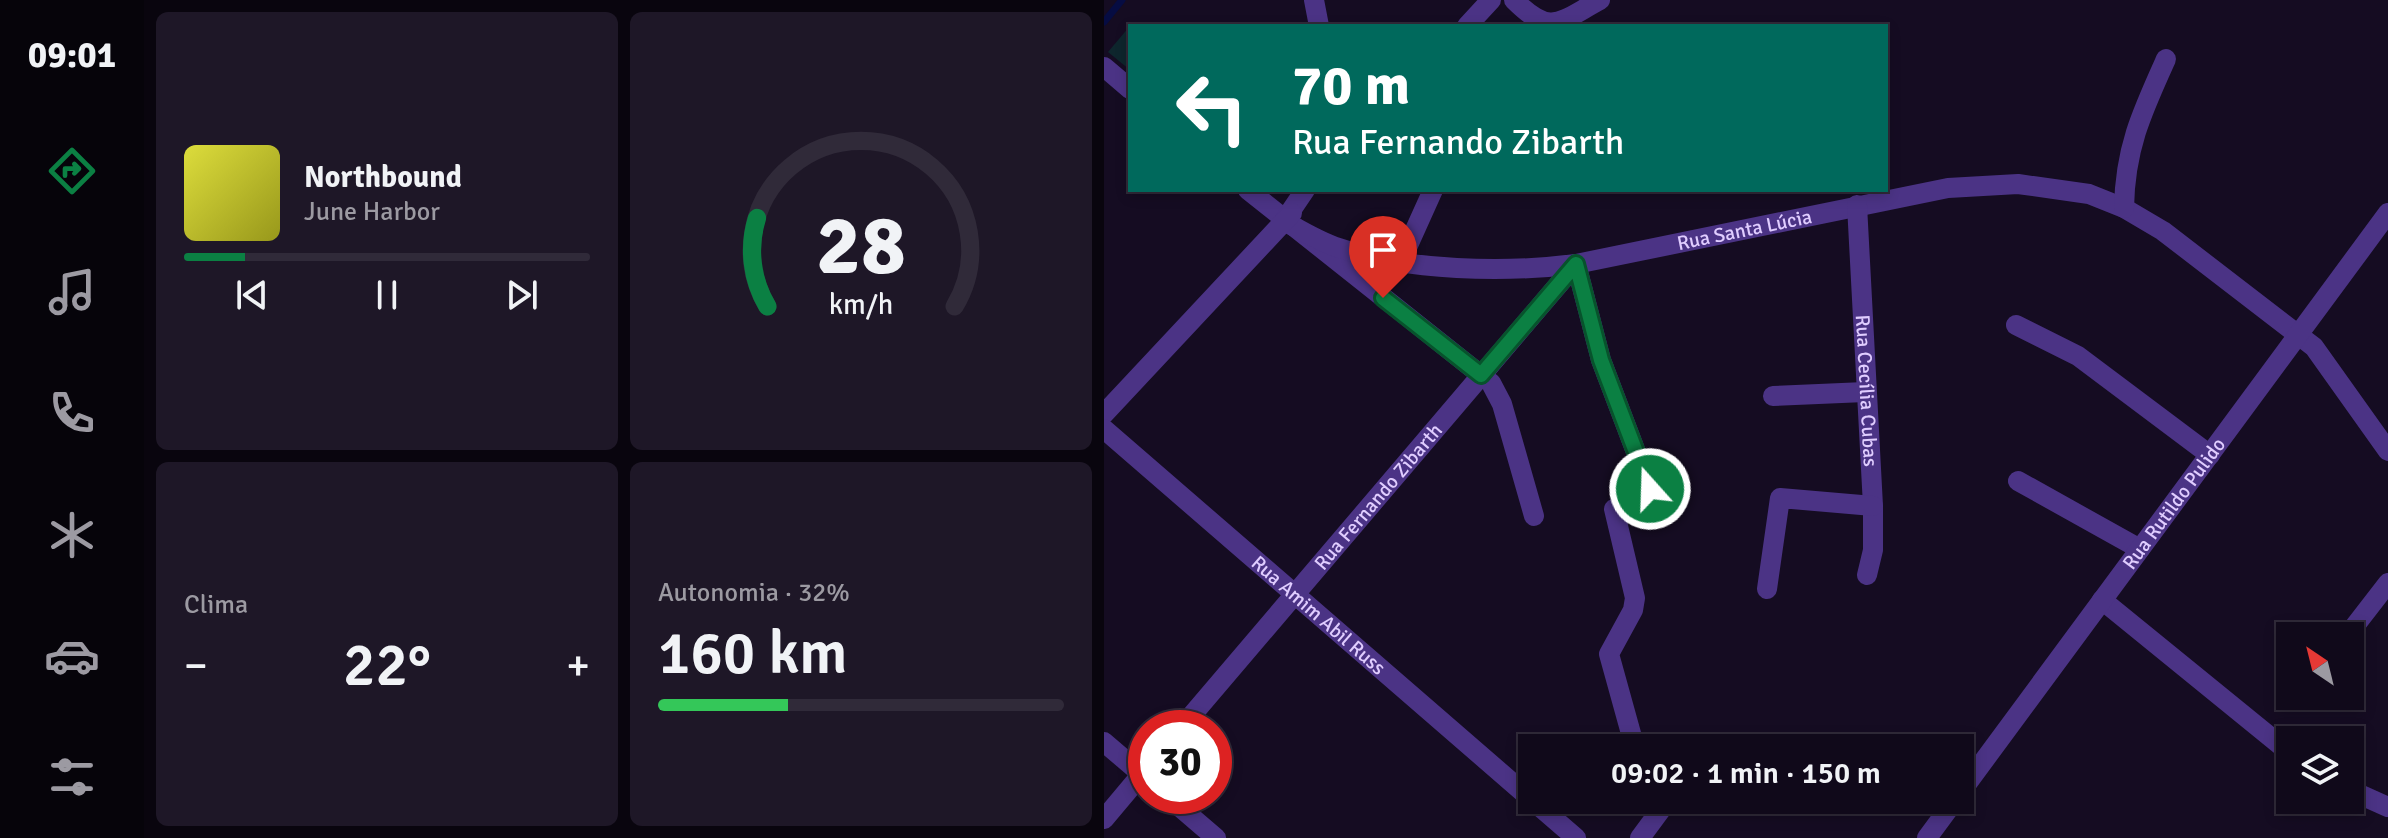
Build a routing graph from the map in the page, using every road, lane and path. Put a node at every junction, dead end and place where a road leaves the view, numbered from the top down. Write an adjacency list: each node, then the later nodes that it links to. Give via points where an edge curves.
1 (1314, 0): 5 (street)
2 (1491, 0): 6 (street)
3 (1514, 0): 4 (street, via 1534,20 1552,24)
4 (1600, 0)
5 (1319, 24)
6 (1469, 24)
7 (2166, 59): 15 (street, via 2132,136)
8 (1104, 67): 9 (street)
9 (1128, 87)
10 (1250, 192): 17 (street)
11 (1304, 192): 17 (street)
12 (1312, 192): 17 (street)
13 (1432, 192): 19 (street)
14 (1857, 205): 15 (street, Rua Santa Lúcia, via 1948,188 2018,184 2089,194); 20 (street, Rua Santa Lúcia); 24 (street, Rua Cecília Cubas)
15 (2124, 208): 22 (street, Rua Santa Lúcia, via 2204,260)
16 (2388, 213): 18 (street, Rua Rutildo Pulido)
17 (1284, 221): 19 (street, Rua Santa Lúcia, via 1336,247); 23 (street); 26 (street)
18 (2379, 241): 22 (street, Rua Rutildo Pulido)
19 (1401, 261): 20 (street, Rua Santa Lúcia, via 1527,268)
20 (1576, 264): 23 (street, Rua Fernando Zibarth); 31 (street, via 1601,360)
21 (2016, 325): 29 (street, via 2078,356)
22 (2298, 335): 28 (street, Rua Santa Lúcia, via 2323,357); 29 (street, Rua Rutildo Pulido)
23 (1481, 375): 34 (street, via 1502,404); 39 (street, Rua Fernando Zibarth)
24 (1865, 392): 25 (street); 32 (street, Rua Cecília Cubas)
25 (1773, 396)
26 (1104, 414)
27 (1104, 429): 39 (street, Rua Amim Abil Russ)
28 (2388, 451)
29 (2210, 455): 35 (street, Rua Rutildo Pulido)
30 (2018, 481): 35 (street)
31 (1650, 489)
32 (1873, 506): 36 (street, Rua Cecília Cubas); 38 (street, via 1780,498)
33 (1614, 509): 43 (street, via 1635,598 1609,654)
34 (1534, 516)
35 (2140, 549): 40 (street, Rua Rutildo Pulido)
36 (1867, 575)
37 (2388, 583): 41 (street)
38 (1767, 589)
39 (1295, 594): 42 (street, Rua Fernando Zibarth); 56 (street, Rua Amim Abil Russ)
40 (2102, 600): 45 (street); 47 (street, Rua Rutildo Pulido)
41 (2358, 622)
42 (1196, 710)
43 (1631, 734)
44 (1104, 742): 46 (street)
45 (2276, 742)
46 (1128, 761)
47 (1974, 774)
48 (1128, 793): 54 (street)
49 (2364, 796): 50 (street)
50 (2388, 807)
51 (1188, 814): 55 (street)
52 (1658, 814): 57 (street)
53 (1945, 814): 58 (street)
54 (1104, 819)
55 (1216, 838)
56 (1576, 838)
57 (1640, 838)
58 (1927, 838)

